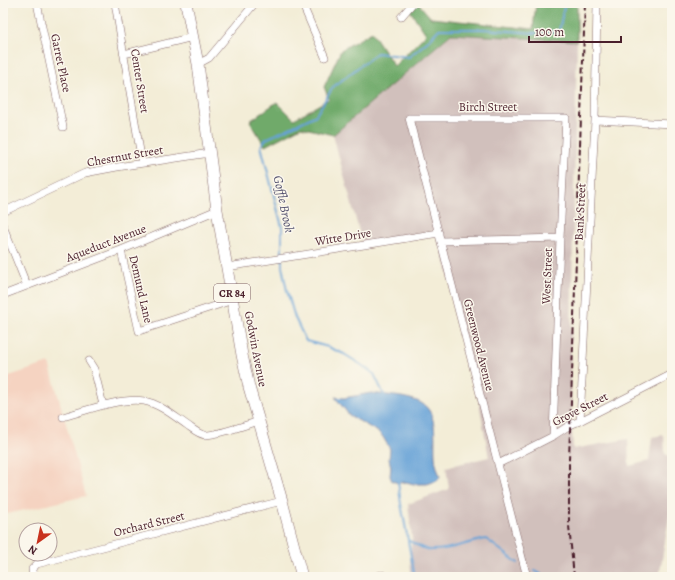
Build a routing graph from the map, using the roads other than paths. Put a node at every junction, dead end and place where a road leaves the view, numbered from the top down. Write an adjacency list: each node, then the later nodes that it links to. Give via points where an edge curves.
1 (36, 3): 17 (street, Garret Place)
2 (115, 3): 10 (street, Center Street)
3 (186, 3): 9 (main road, Godwin Avenue / CR 84)
4 (255, 3): 12 (street, via 209,58)
5 (302, 3): 11 (street)
6 (413, 3): 8 (street)
7 (597, 3): 15 (street, Bank Street)
8 (401, 17)
9 (194, 37): 10 (street); 12 (main road, Godwin Avenue / CR 84)
10 (124, 54): 19 (street, Center Street)
11 (324, 57)
12 (198, 64): 18 (main road, Godwin Avenue / CR 84)
13 (409, 118): 14 (street, Birch Street); 23 (street, Greenwood Avenue)
14 (566, 118): 24 (street, West Street)
15 (595, 120): 16 (street); 36 (street, Bank Street)
16 (672, 124)
17 (63, 127)
18 (210, 153): 19 (street, Chestnut Street); 20 (main road, Godwin Avenue / CR 84)
19 (142, 163): 21 (street, Chestnut Street, via 85,173)
20 (218, 210): 26 (street, Aqueduct Avenue); 27 (main road, Godwin Avenue / CR 84)
21 (3, 212)
22 (3, 226): 28 (street)
23 (439, 233): 25 (street, Greenwood Avenue); 27 (street, Witte Drive)
24 (560, 238): 25 (street); 37 (street, West Street)
25 (441, 241): 38 (street, Greenwood Avenue)
26 (121, 250): 28 (street, Aqueduct Avenue); 30 (street, Demund Lane, via 139,331)
27 (227, 267): 30 (main road, Godwin Avenue / CR 84)
28 (27, 286): 29 (street, Aqueduct Avenue)
29 (3, 295)
30 (233, 300): 35 (main road, Godwin Avenue / CR 84, via 246,374)
31 (89, 362): 33 (street, via 94,369)
32 (672, 374): 36 (street, Grove Street)
33 (103, 406): 34 (street); 35 (street, via 134,400 144,401 163,409 196,432 205,435)
34 (63, 417)
35 (259, 421): 39 (main road, Godwin Avenue / CR 84)
36 (580, 421): 37 (street, Grove Street)
37 (553, 436): 38 (street, Grove Street)
38 (498, 464): 44 (street, Greenwood Avenue)
39 (282, 501): 41 (street, Orchard Street, via 37,564 32,569); 42 (main road, Godwin Avenue / CR 84)
40 (382, 575): 43 (street)
41 (33, 577)
42 (302, 577)
43 (374, 577)
44 (527, 577)

